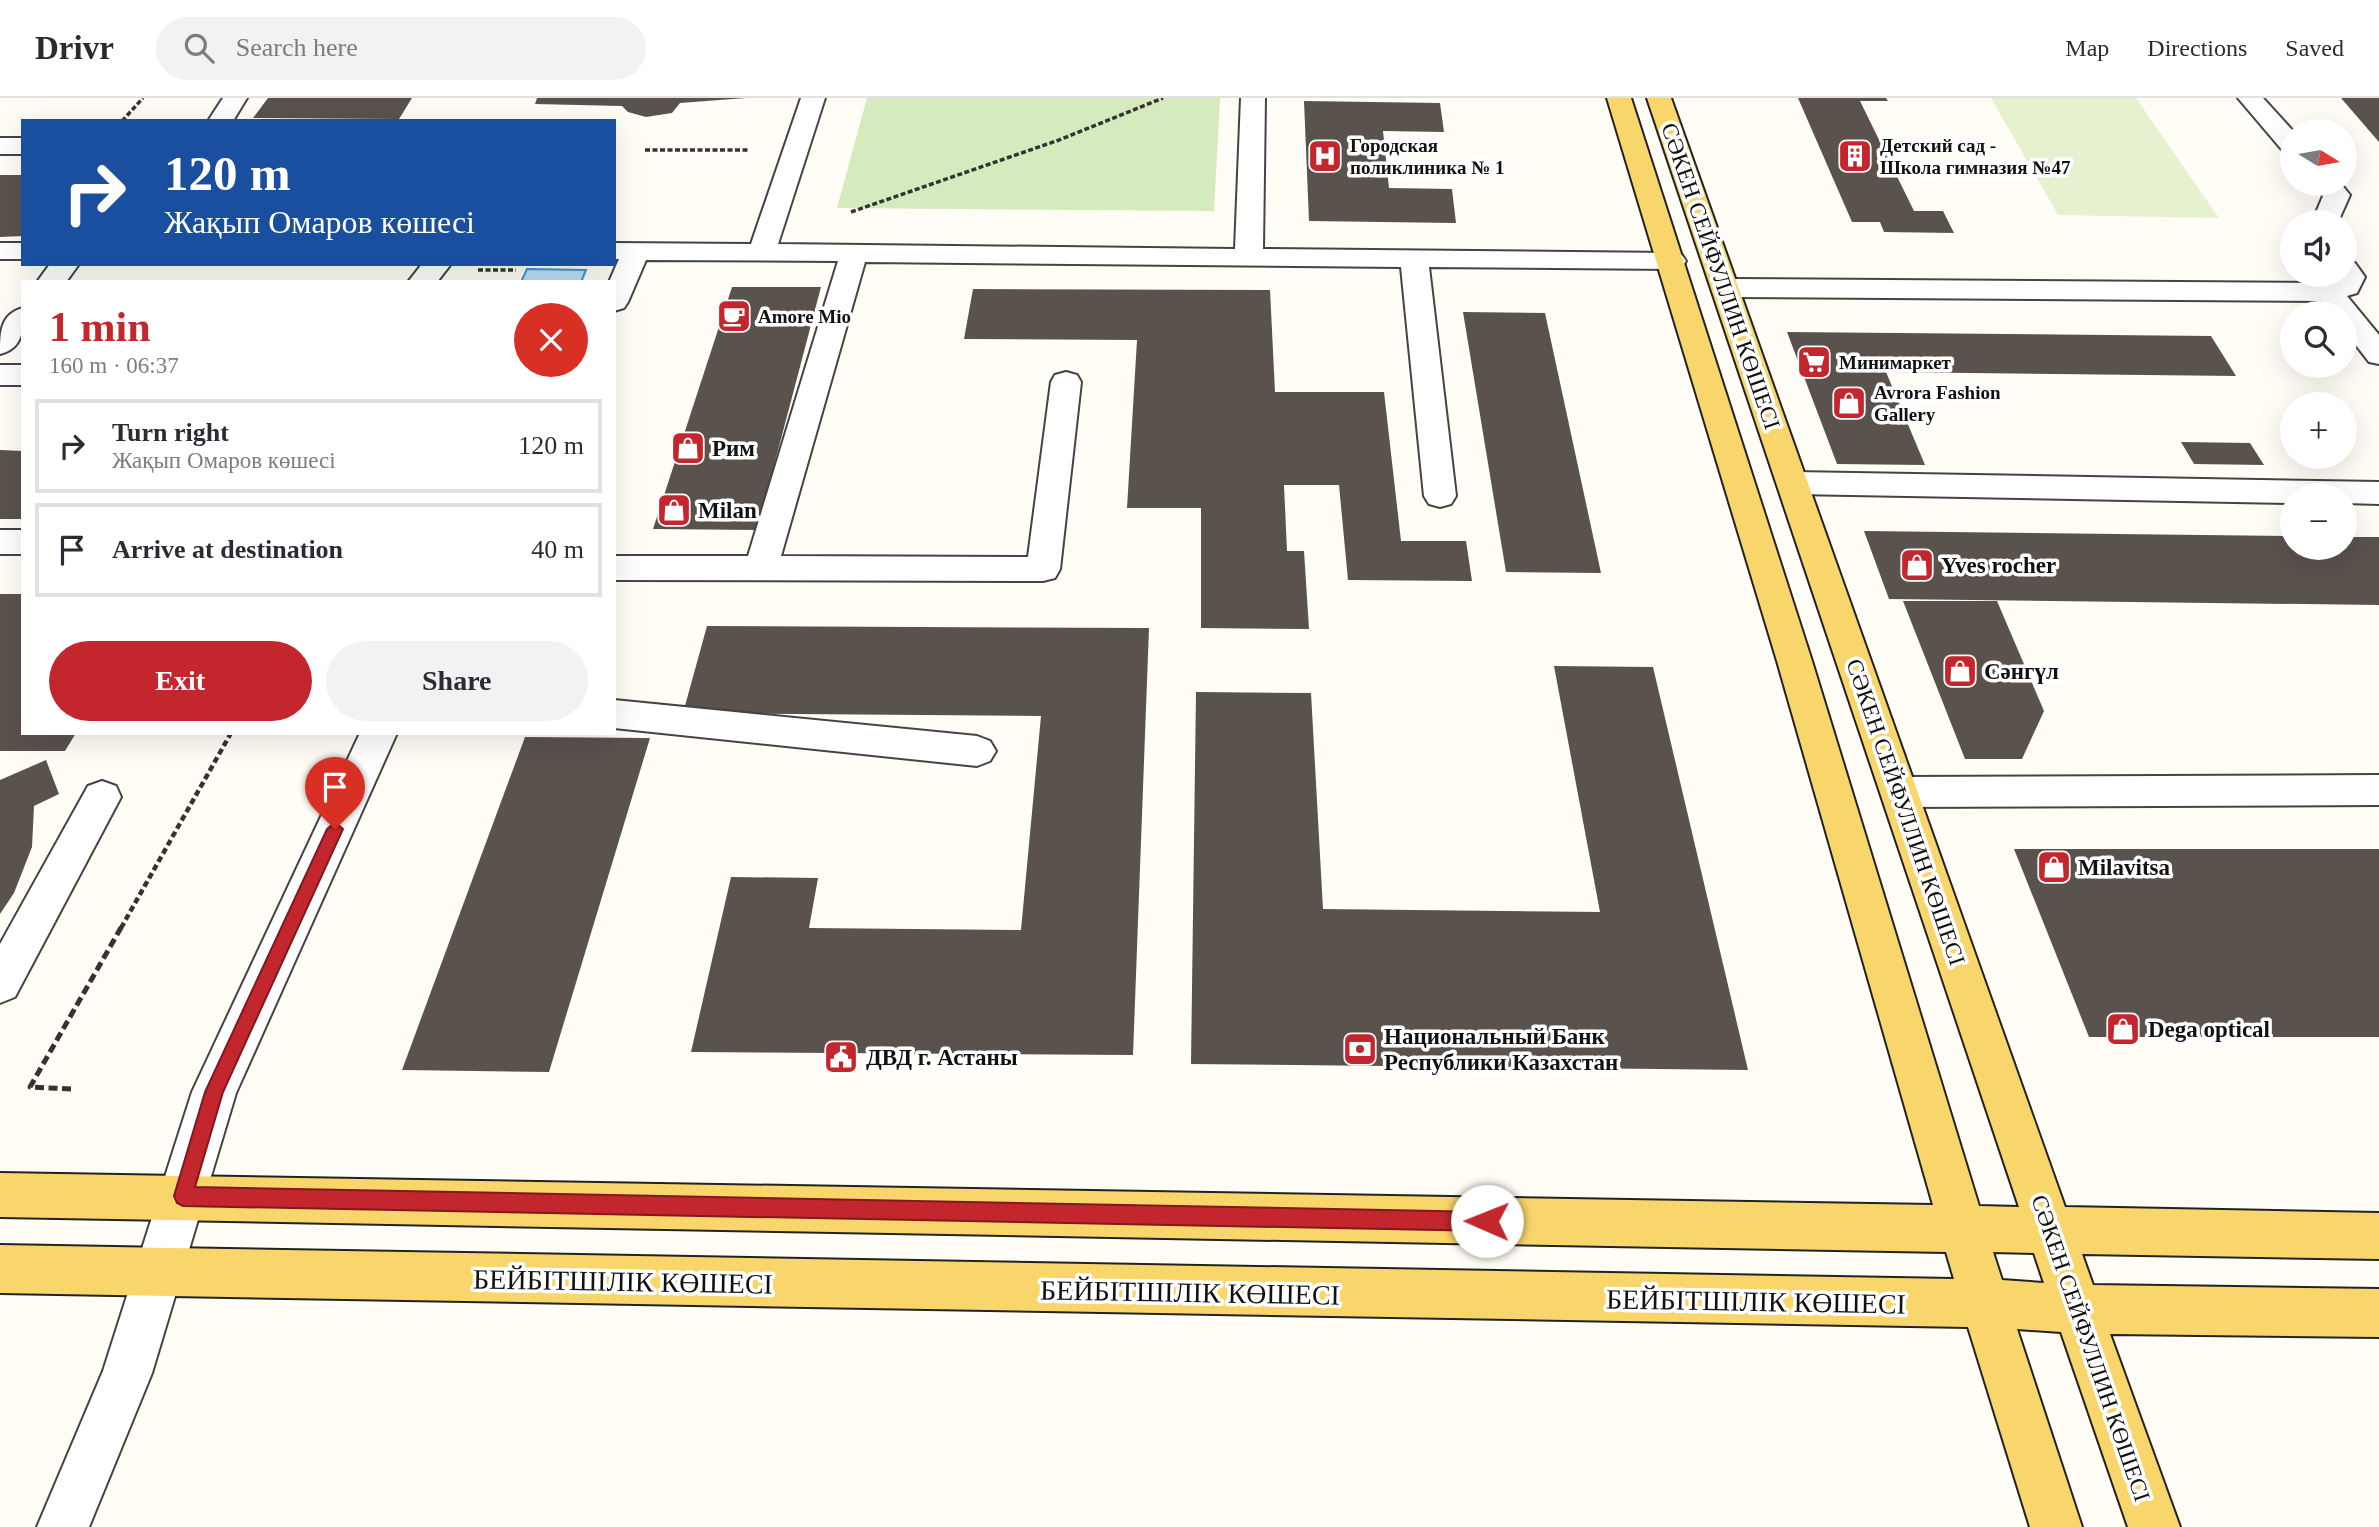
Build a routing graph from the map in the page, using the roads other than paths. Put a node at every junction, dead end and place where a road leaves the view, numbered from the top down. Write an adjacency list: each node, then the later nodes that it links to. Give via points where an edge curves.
1 (235, 98): 7 (street)
2 (813, 98): 14 (street)
3 (1253, 98): 16 (street)
4 (1619, 98): 18 (main road, СӘКЕН СЕЙФУЛЛИН КӨШЕСІ)
5 (1659, 98): 25 (main road, СӘКЕН СЕЙФУЛЛИН КӨШЕСІ)
6 (2250, 98): 8 (street)
7 (221, 119)
8 (2280, 132)
9 (0, 146): 10 (street)
10 (21, 146)
11 (0, 251): 12 (street)
12 (21, 251)
13 (625, 251): 14 (street); 26 (street)
14 (762, 252): 15 (street)
15 (854, 253): 16 (street); 39 (street)
16 (1248, 257): 17 (street)
17 (1414, 259): 18 (street); 35 (street)
18 (1672, 261): 49 (main road, СӘКЕН СЕЙФУЛЛИН КӨШЕСІ)
19 (63, 266): 21 (street)
20 (435, 266): 22 (street)
21 (53, 280)
22 (424, 280)
23 (2280, 281): 25 (street)
24 (2341, 287): 29 (street)
25 (1727, 288): 33 (main road, СӘКЕН СЕЙФУЛЛИН КӨШЕСІ)
26 (616, 293)
27 (21, 319): 28 (street)
28 (0, 345)
29 (2379, 355)
30 (21, 374): 31 (street)
31 (0, 375)
32 (1066, 382): 39 (street, via 1043,569)
33 (1794, 483): 34 (street); 44 (main road, СӘКЕН СЕЙФУЛЛИН КӨШЕСІ)
34 (2379, 493)
35 (1440, 496)
36 (0, 542): 37 (street)
37 (21, 542)
38 (616, 568): 39 (street)
39 (761, 569)
40 (616, 714): 42 (street)
41 (378, 735): 48 (street, via 214,1092)
42 (977, 751)
43 (2379, 790): 44 (street)
44 (1900, 792): 50 (main road, СӘКЕН СЕЙФУЛЛИН КӨШЕСІ)
45 (102, 797): 46 (street)
46 (0, 984)
47 (0, 1195): 48 (main road)
48 (183, 1196): 49 (main road); 53 (street)
49 (1962, 1227): 50 (main road); 54 (main road, СӘКЕН СЕЙФУЛЛИН КӨШЕСІ)
50 (2050, 1232): 51 (main road); 55 (main road, СӘКЕН СЕЙФУЛЛИН КӨШЕСІ)
51 (2379, 1236)
52 (0, 1269): 53 (main road, БЕЙБІТШІЛІК КӨШЕСІ)
53 (161, 1270): 54 (main road, БЕЙБІТШІЛІК КӨШЕСІ); 57 (street, via 127,1373)
54 (1985, 1303): 55 (main road, БЕЙБІТШІЛІК КӨШЕСІ); 58 (main road, СӘКЕН СЕЙФУЛЛИН КӨШЕСІ)
55 (2078, 1309): 56 (main road, БЕЙБІТШІЛІК КӨШЕСІ); 59 (main road, СӘКЕН СЕЙФУЛЛИН КӨШЕСІ)
56 (2379, 1313)
57 (63, 1527)
58 (2056, 1527)
59 (2154, 1527)

